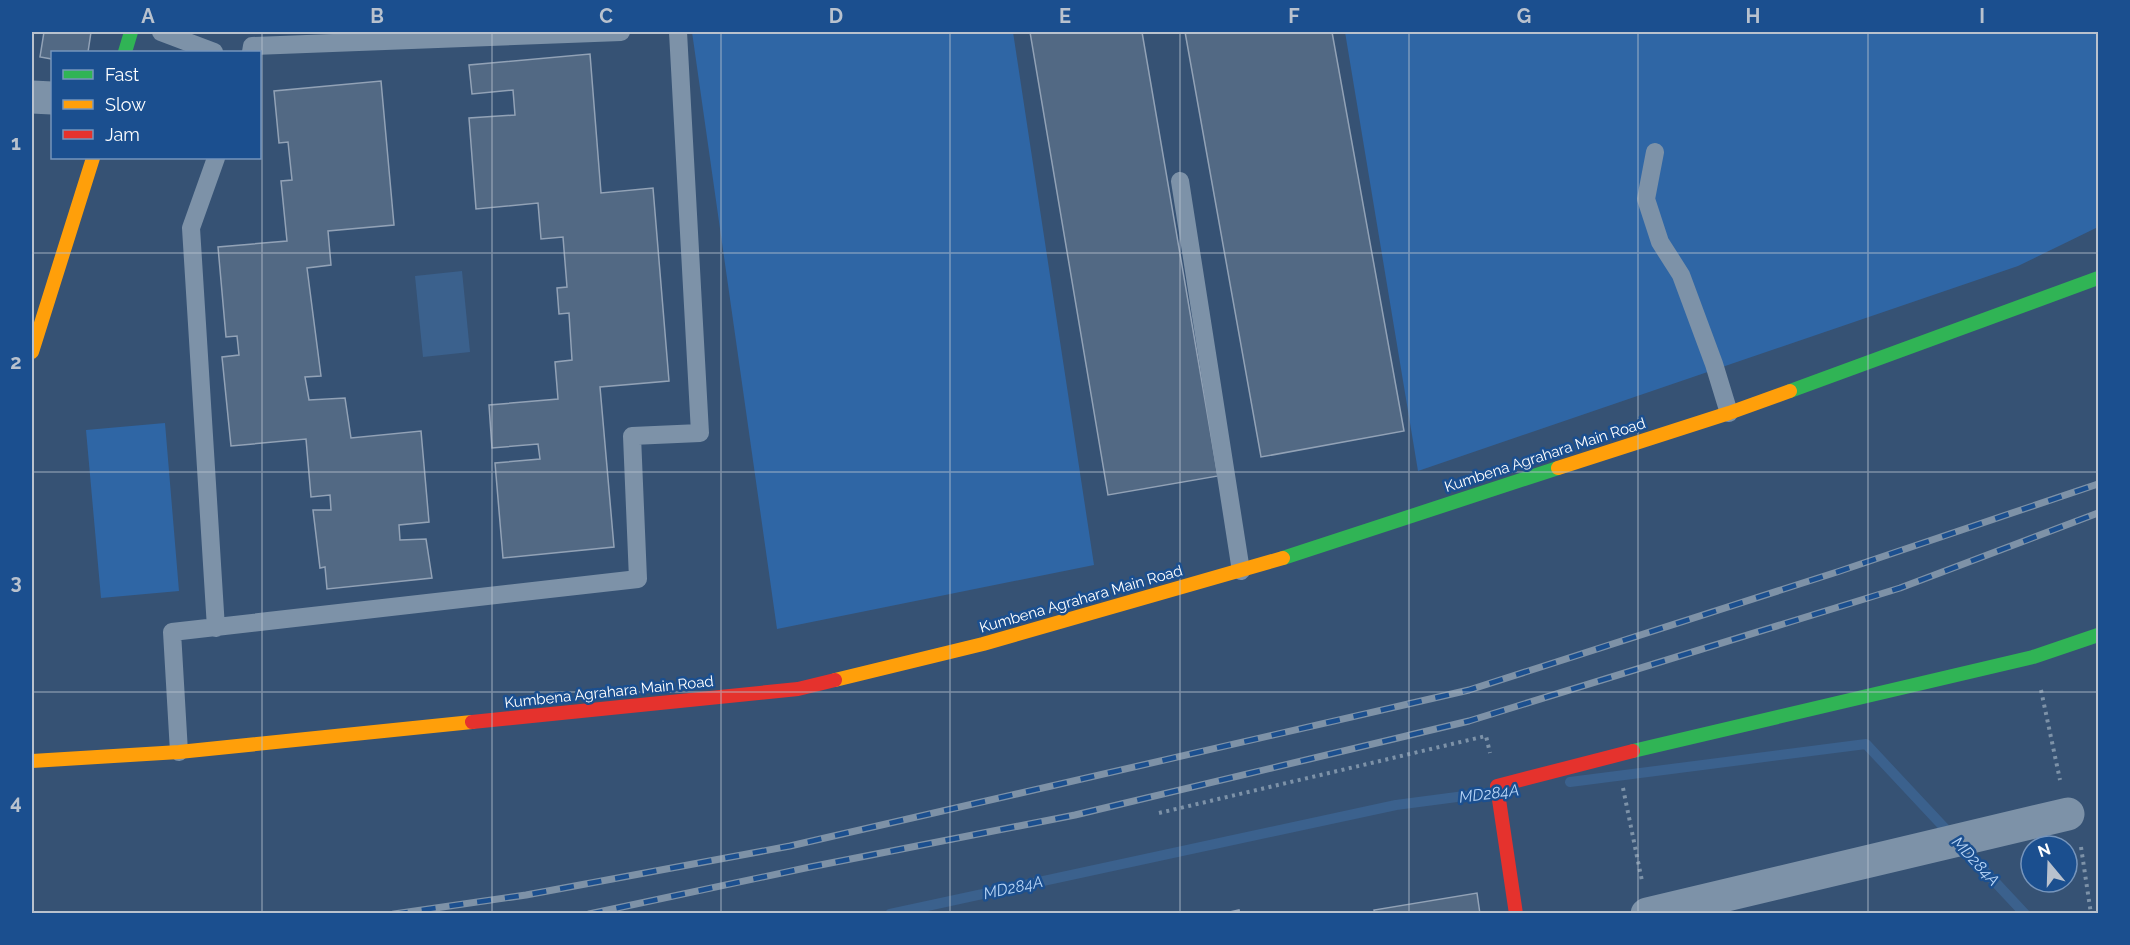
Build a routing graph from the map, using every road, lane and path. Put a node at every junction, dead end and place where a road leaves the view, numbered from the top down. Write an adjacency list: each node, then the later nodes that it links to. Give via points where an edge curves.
1 (131, 32): 5 (street)
2 (161, 32): 6 (lane)
3 (621, 32): 7 (lane, via 252,46)
4 (678, 32): 18 (lane, via 700,433 632,436 638,579)
5 (125, 51)
6 (211, 51)
7 (251, 51)
8 (32, 97): 9 (street)
9 (51, 98)
10 (1655, 152): 16 (lane, via 1646,199 1660,242 1681,275)
11 (93, 159): 15 (street)
12 (216, 159): 18 (lane, via 191,228)
13 (1180, 181): 17 (lane)
14 (2098, 278): 16 (street, Kumbena Agrahara Main Road)
15 (32, 352)
16 (1729, 413): 17 (street, Kumbena Agrahara Main Road)
17 (1241, 570): 20 (street, Kumbena Agrahara Main Road, via 983,644 798,689)
18 (216, 628): 20 (lane, via 172,632)
19 (2098, 635): 21 (street, via 2033,657)
20 (179, 752): 22 (street, Kumbena Agrahara Main Road)
21 (1616, 755): 23 (street); 26 (path)
22 (32, 761)
23 (1497, 786): 24 (path, via 1486,736); 27 (street)
24 (1160, 813)
25 (2068, 814): 26 (street)
26 (1648, 913)
27 (1516, 914)

